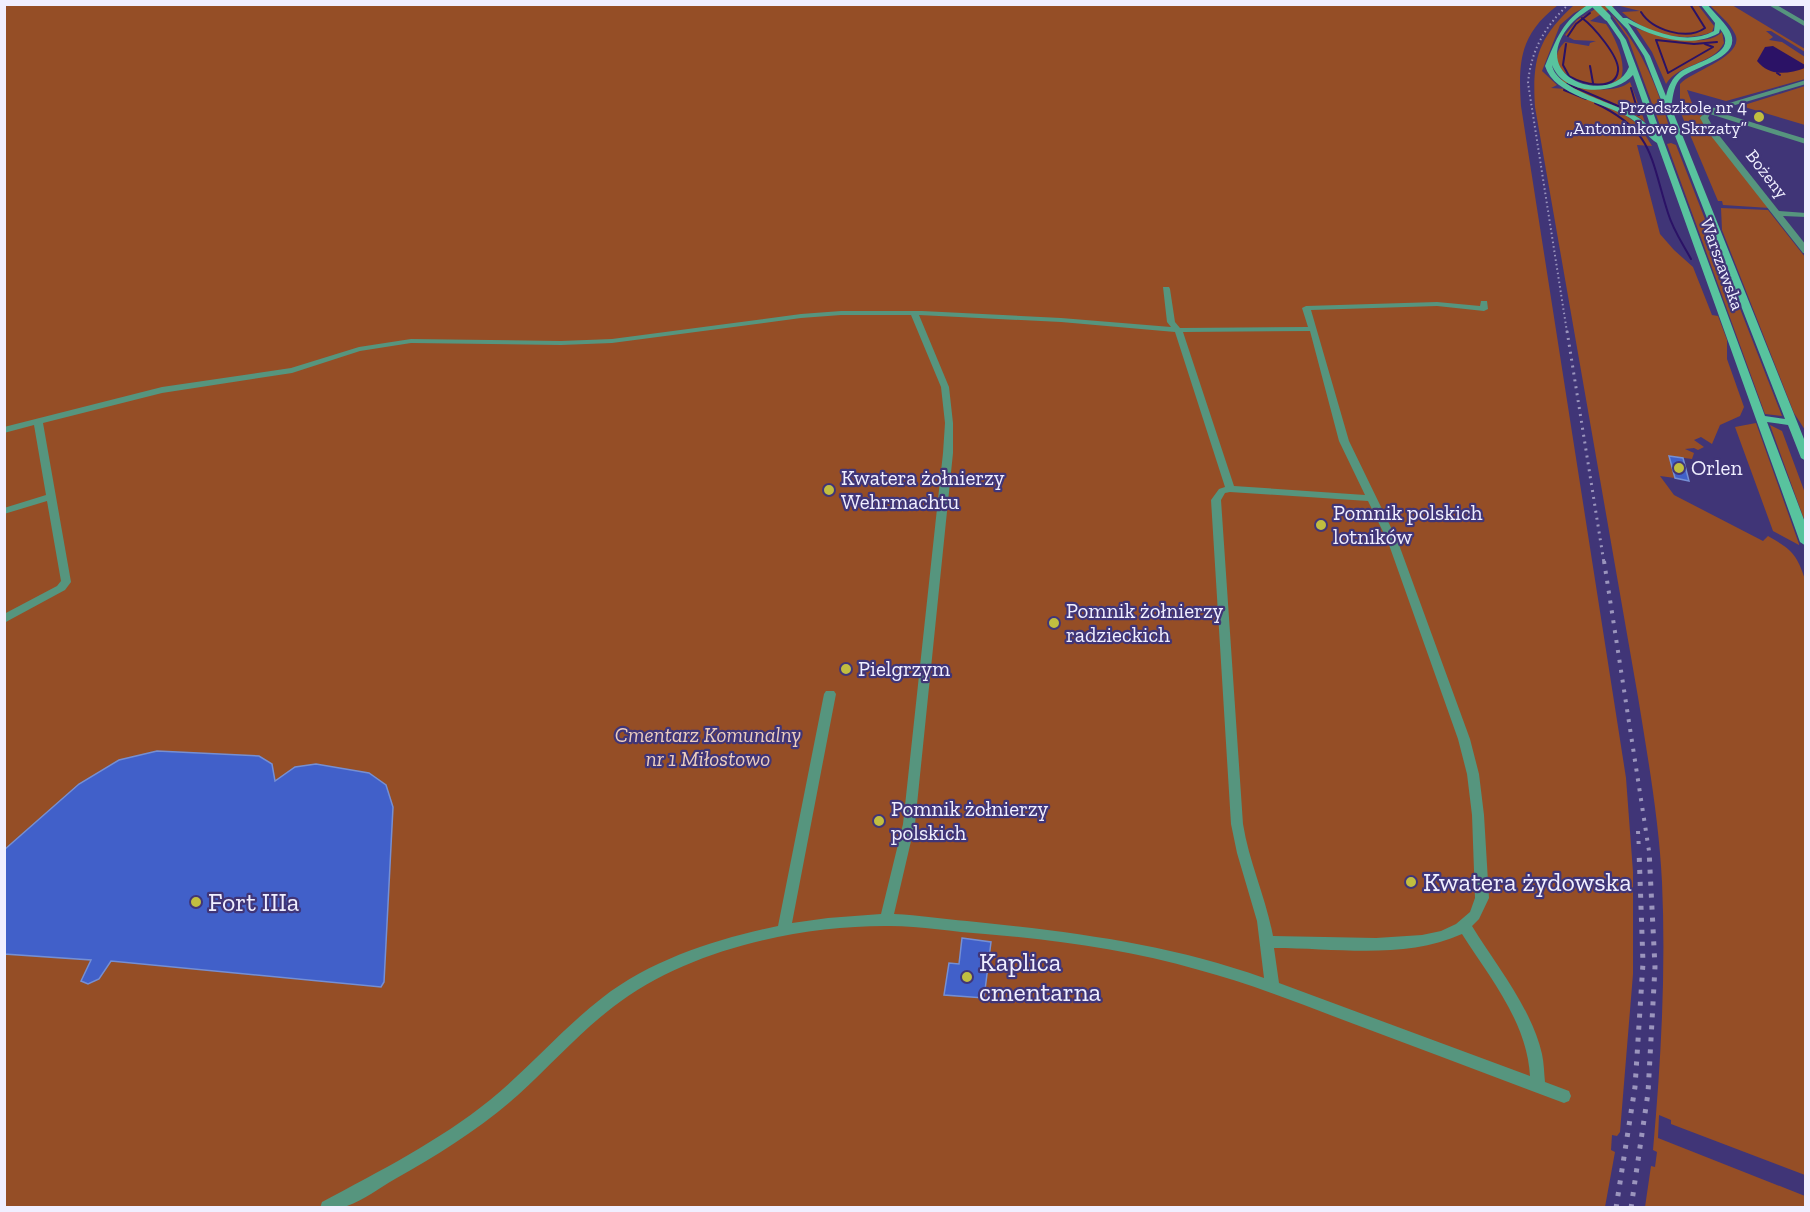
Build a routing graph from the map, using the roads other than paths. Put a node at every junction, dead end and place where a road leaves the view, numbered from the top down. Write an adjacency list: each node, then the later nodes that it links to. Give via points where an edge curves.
1 (1594, 4): 8 (main road, via 1565,25); 9 (main road, Warszawska, bridge, via 1620,32)
2 (1606, 4): 5 (main road, Warszawska)
3 (1703, 4): 6 (main road)
4 (1770, 4): 7 (street)
5 (1614, 12): 6 (main road, via 1646,30 1678,38 1711,36 1718,32); 11 (main road, Warszawska, via 1644,50)
6 (1718, 23): 11 (main road, via 1728,34 1726,48 1674,80)
7 (1806, 25)
8 (1553, 54): 9 (main road, via 1560,74 1587,86 1621,84 1628,79); 14 (main road, via 1547,68 1553,79 1635,118)
9 (1633, 66): 14 (main road, Warszawska)
10 (1806, 82): 12 (street)
11 (1668, 110): 25 (main road, Warszawska)
12 (1708, 111): 13 (street); 15 (street, Bożeny, via 1704,118 1708,127)
13 (1806, 142)
14 (1665, 155): 23 (main road, Warszawska)
15 (1777, 213): 16 (street); 17 (street, Bożeny)
16 (1806, 215)
17 (1806, 251)
18 (1166, 289): 22 (street, via 1171,322)
19 (1484, 303): 21 (street, via 1485,309 1437,304 1306,308)
20 (914, 313): 22 (street); 24 (street, via 801,316 583,343 396,342 292,370 162,390); 35 (street, via 945,387 950,423 909,824)
21 (1313, 329): 22 (street); 30 (street, via 1344,441)
22 (1178, 330): 28 (street)
23 (1760, 418): 25 (main road); 32 (main road, Warszawska)
24 (38, 422): 26 (street); 29 (street)
25 (1792, 423): 27 (main road, Warszawska)
26 (4, 430)
27 (1806, 458)
28 (1230, 489): 30 (street); 38 (street, via 1219,493 1216,500 1237,824 1242,855)
29 (51, 497): 31 (street); 33 (street, via 66,582)
30 (1373, 498): 36 (street, via 1442,676 1473,774 1482,898 1479,911)
31 (4, 511)
32 (1806, 542)
33 (4, 619)
34 (830, 694): 37 (street)
35 (886, 920): 37 (street); 39 (street, via 1028,932 1133,948 1202,964)
36 (1465, 926): 38 (street, via 1429,940 1398,944); 40 (street, via 1527,1034 1535,1053)
37 (784, 931): 42 (street, via 710,951 624,989 465,1128)
38 (1268, 942): 39 (street)
39 (1272, 987): 40 (street)
40 (1538, 1086): 41 (street)
41 (1564, 1096)
42 (328, 1208)

